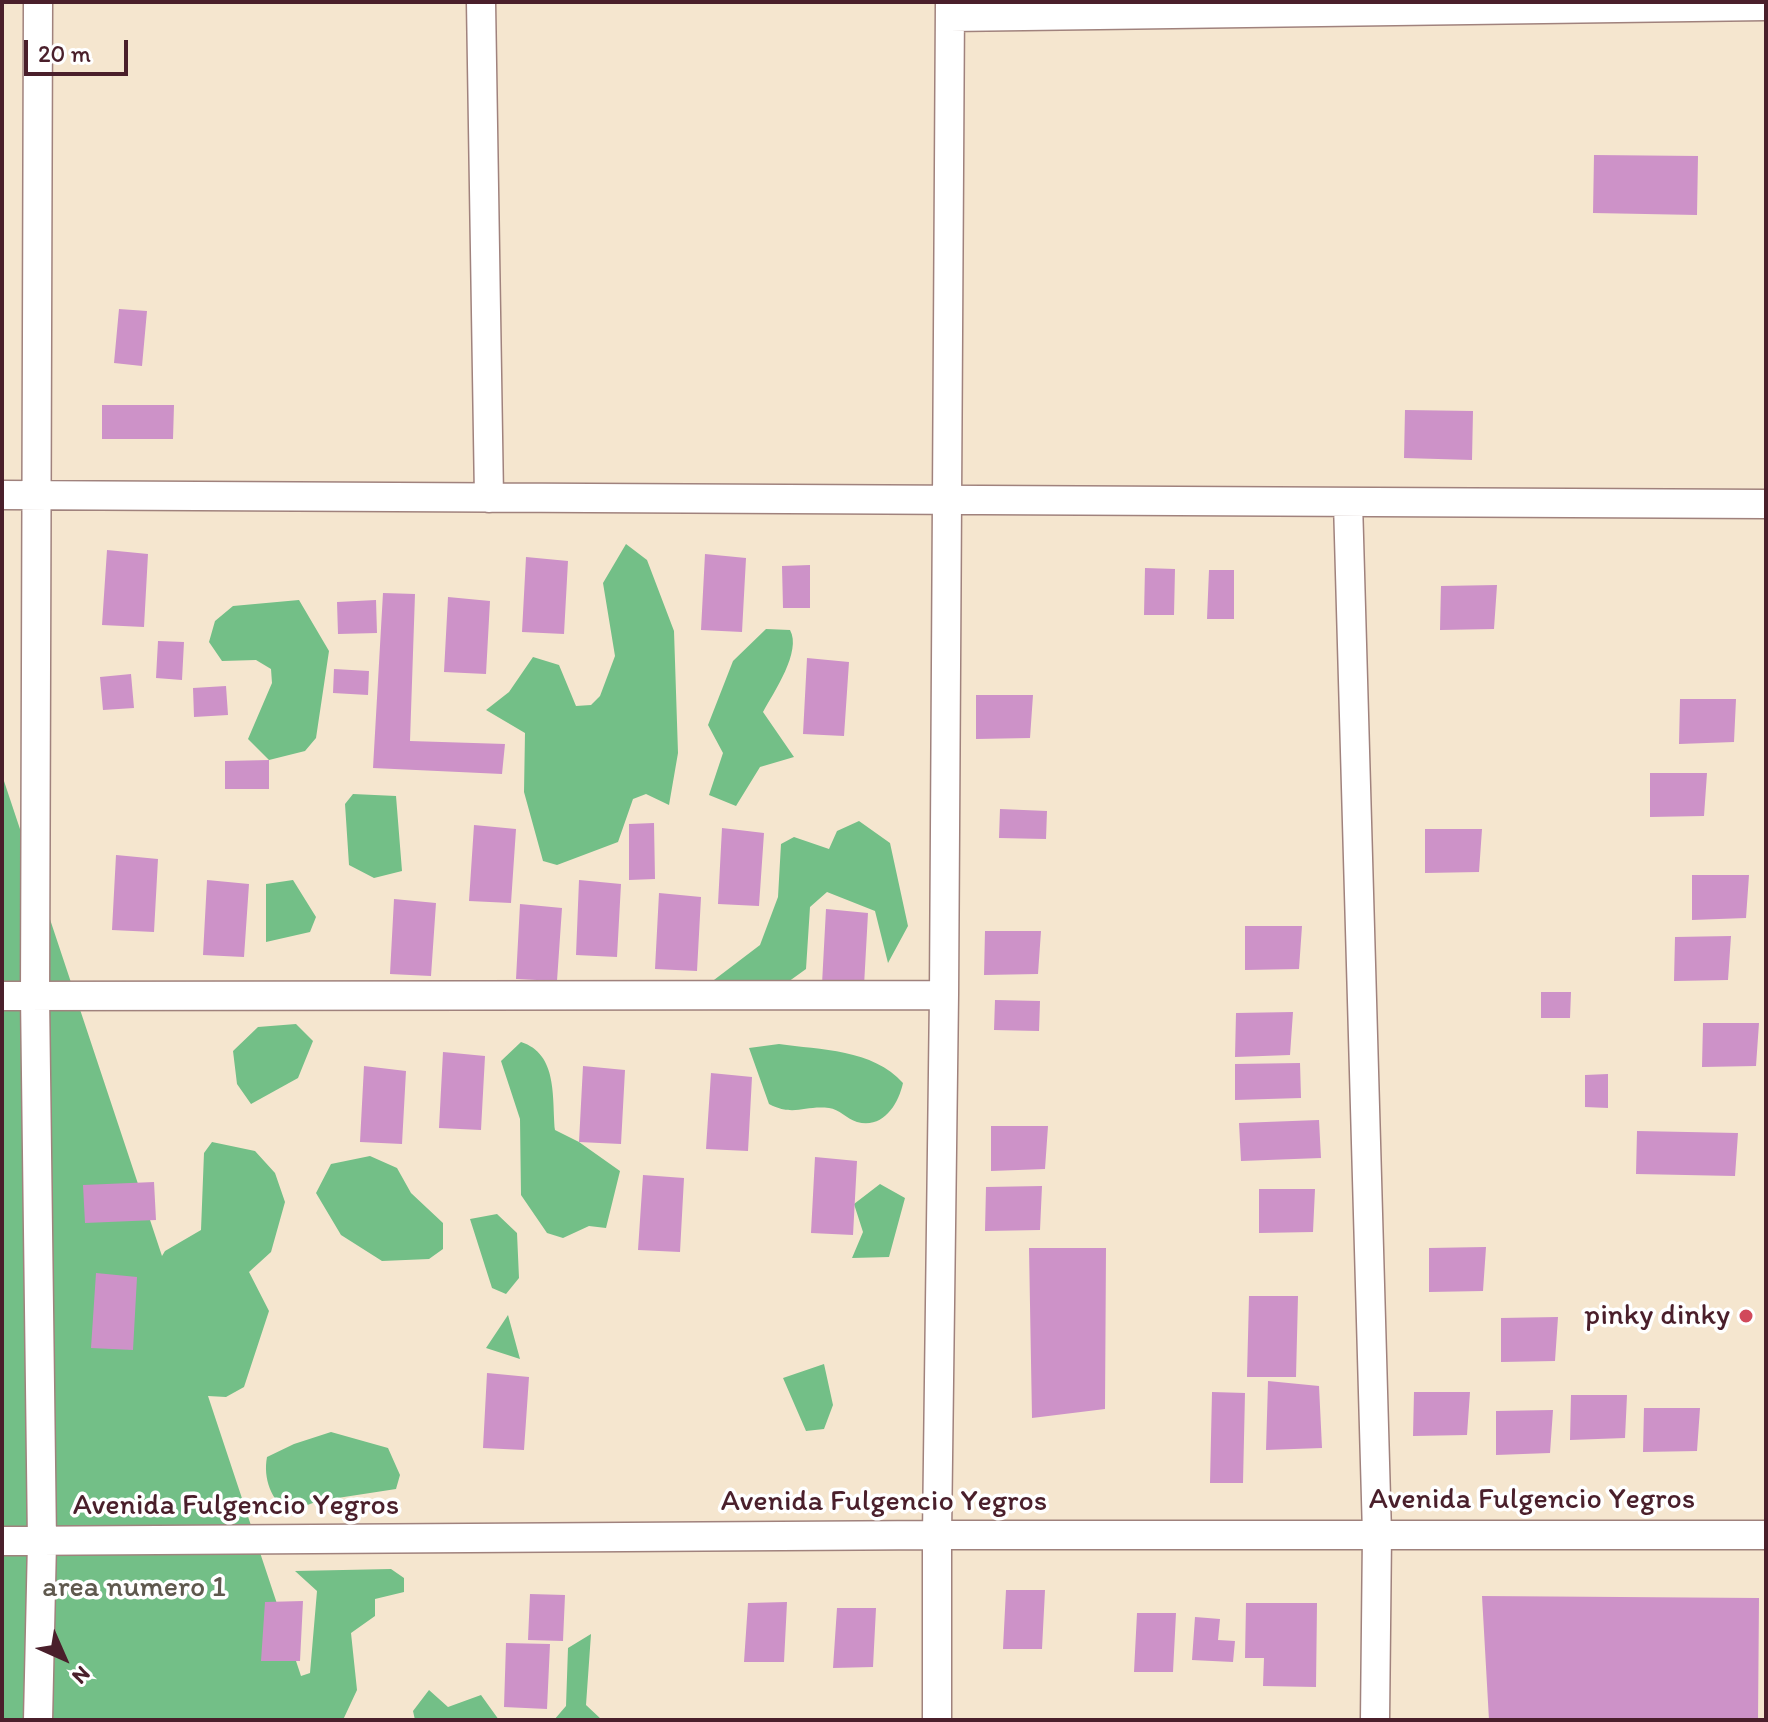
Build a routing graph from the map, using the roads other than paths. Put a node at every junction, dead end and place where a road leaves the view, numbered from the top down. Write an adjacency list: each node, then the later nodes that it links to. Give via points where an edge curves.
1 (38, 2): 6 (street)
2 (481, 2): 7 (street)
3 (1766, 6): 4 (street)
4 (950, 10): 8 (street)
5 (2, 495): 6 (street)
6 (37, 495): 7 (street); 13 (street)
7 (489, 498): 8 (street)
8 (947, 500): 9 (street); 11 (street)
9 (1348, 502): 10 (street); 14 (street)
10 (1766, 504)
11 (944, 995): 13 (street); 15 (street)
12 (2, 996): 13 (street)
13 (35, 996): 18 (street)
14 (1377, 1534): 15 (street, Avenida Fulgencio Yegros); 16 (street, Avenida Fulgencio Yegros); 21 (street)
15 (937, 1535): 18 (street, Avenida Fulgencio Yegros); 20 (street)
16 (1766, 1535)
17 (2, 1541): 18 (street, Avenida Fulgencio Yegros)
18 (42, 1542): 19 (street)
19 (38, 1720)
20 (937, 1720)
21 (1375, 1720)

